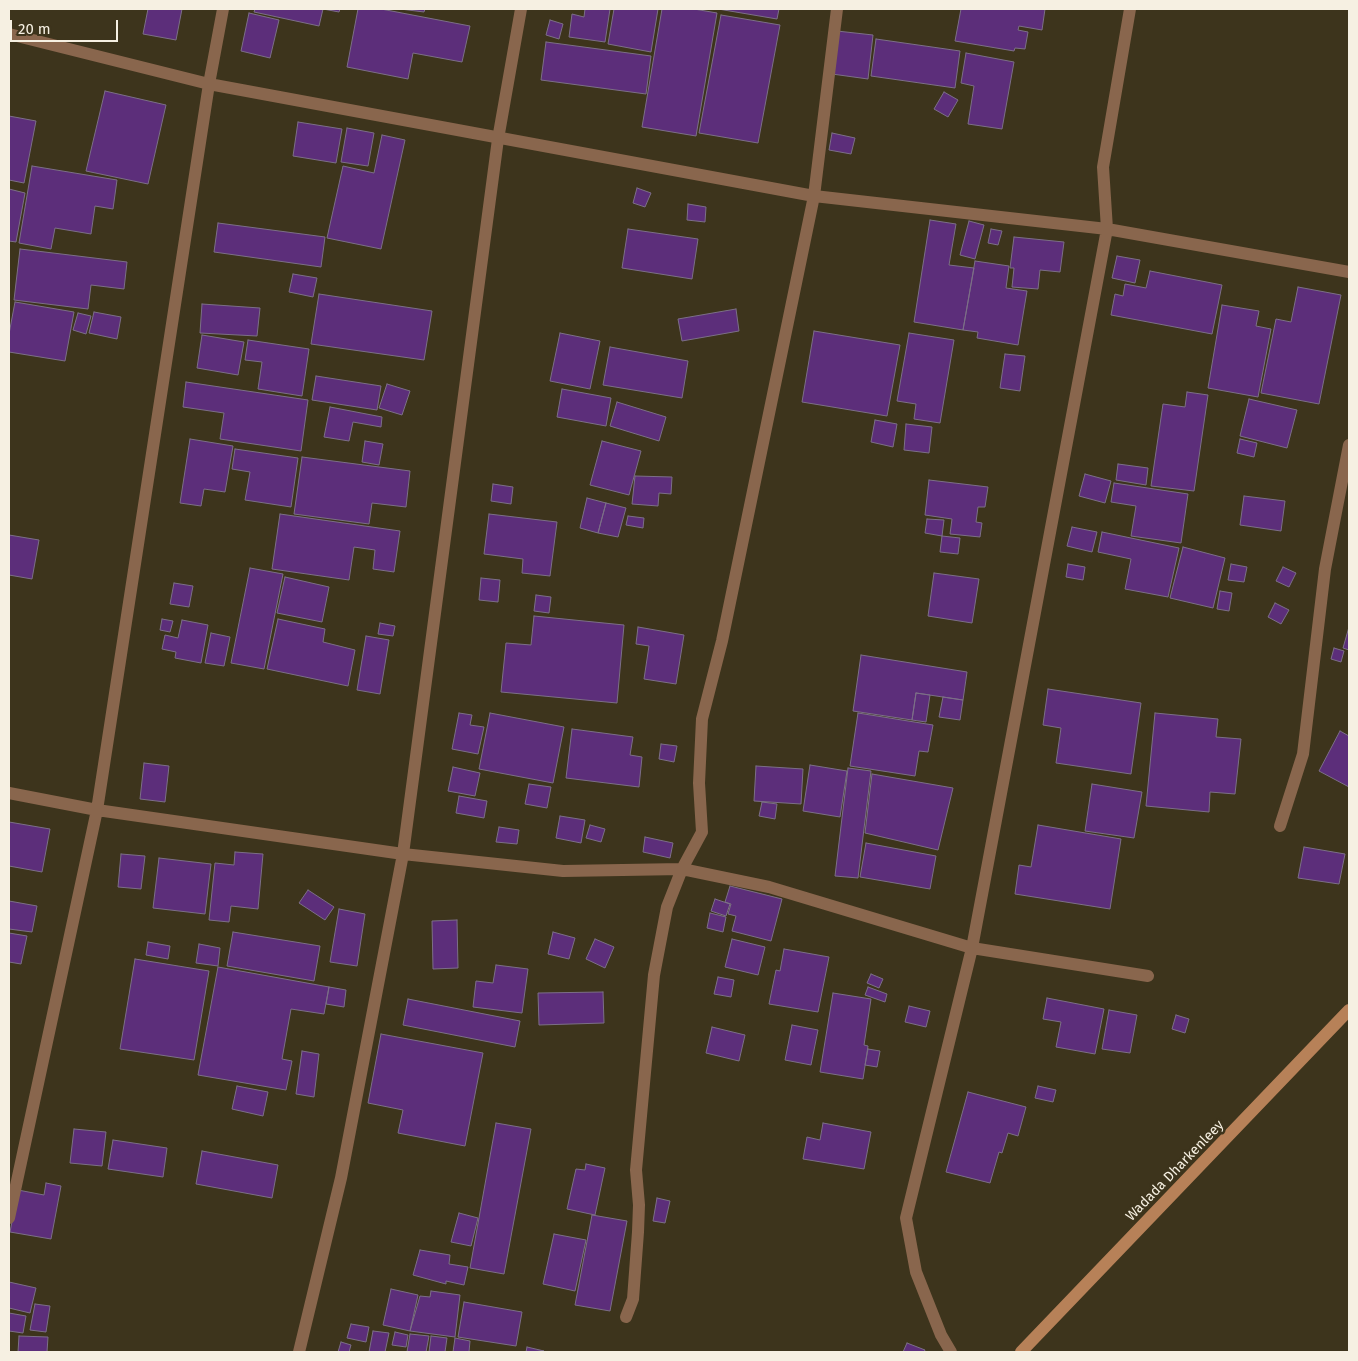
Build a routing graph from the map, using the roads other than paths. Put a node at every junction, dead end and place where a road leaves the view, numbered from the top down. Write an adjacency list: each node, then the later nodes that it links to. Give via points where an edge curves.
1 (224, 9): 6 (street)
2 (521, 9): 7 (street)
3 (837, 9): 8 (street)
4 (1130, 9): 9 (street, via 1103,167)
5 (9, 34): 6 (street)
6 (209, 84): 7 (street); 13 (street)
7 (498, 139): 8 (street); 15 (street)
8 (814, 196): 9 (street); 16 (street, via 722,641 702,719 699,783 702,832)
9 (1106, 229): 10 (street); 17 (street)
10 (1349, 272)
11 (1349, 445): 14 (street, via 1325,569 1303,754)
12 (9, 793): 13 (street)
13 (97, 810): 15 (street); 20 (street)
14 (1280, 826)
15 (403, 854): 16 (street, via 563,871); 22 (street, via 341,1178)
16 (682, 869): 17 (street, via 769,887); 21 (street, via 667,907 654,975 636,1170 639,1205 633,1299)
17 (972, 948): 18 (street); 23 (street, via 906,1218 916,1272)
18 (1148, 976)
19 (1349, 1010): 24 (main road, Wadada Dharkenleey)
20 (9, 1218)
21 (626, 1317)
22 (299, 1352)
23 (951, 1352)
24 (1021, 1352)

